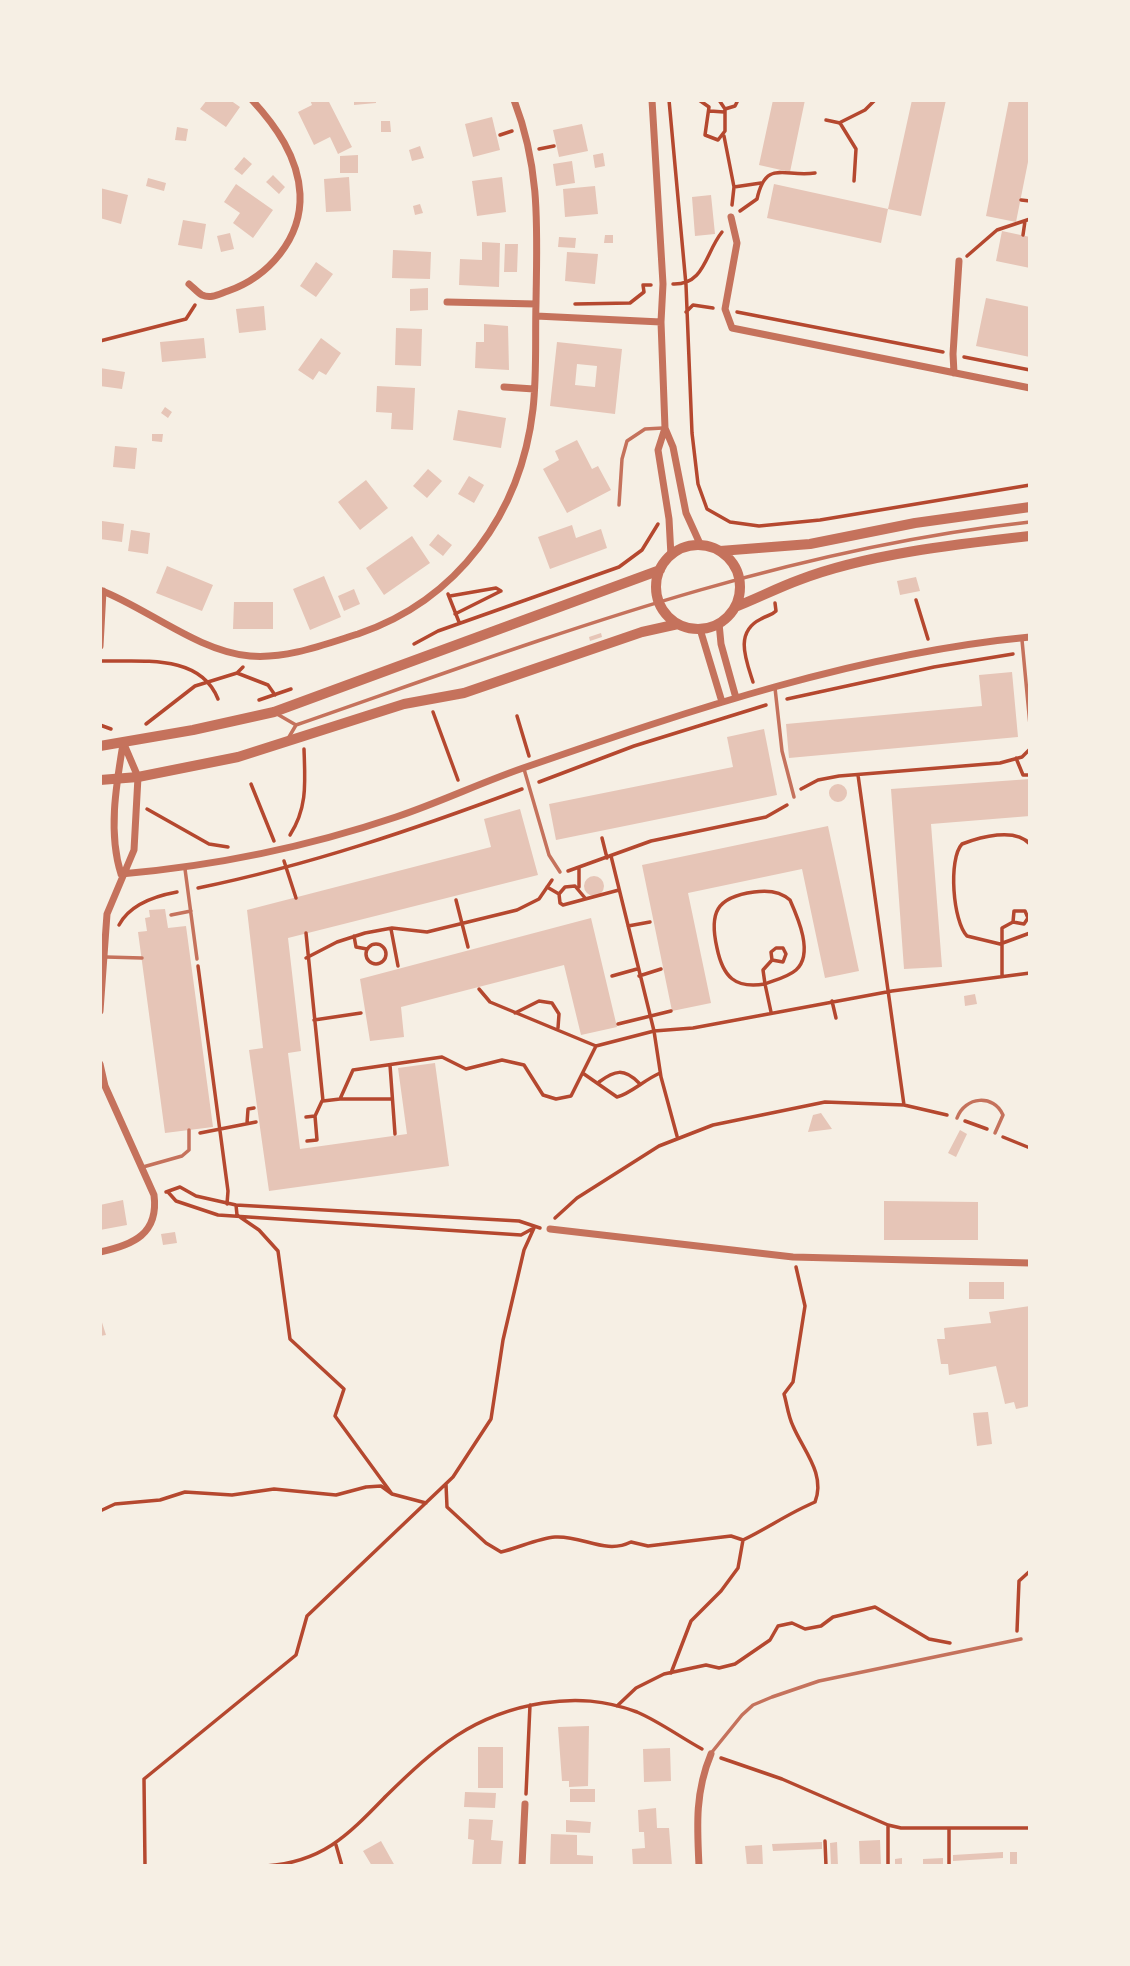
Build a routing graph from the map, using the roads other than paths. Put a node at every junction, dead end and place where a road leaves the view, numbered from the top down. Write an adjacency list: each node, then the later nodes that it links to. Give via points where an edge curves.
1 (252, 100): 6 (street, via 287,148 297,172 299,212 277,259 260,276 213,297)
2 (514, 100): 8 (street, via 537,191)
3 (652, 100): 10 (street, via 663,284)
4 (731, 217): 11 (street, via 737,243 725,309 732,328)
5 (959, 261): 11 (street)
6 (189, 284)
7 (447, 302): 8 (street)
8 (536, 304): 9 (street)
9 (536, 316): 10 (street); 14 (street)
10 (661, 323): 15 (street)
11 (954, 373): 13 (street)
12 (504, 387): 14 (street)
13 (1030, 388)
14 (534, 389): 25 (street, via 519,474 492,532 443,587 393,621 316,648 248,656 218,648)
15 (665, 428): 16 (lane, via 645,429 627,441); 20 (street, via 685,513); 22 (street, via 658,450)
16 (619, 505)
17 (1030, 507): 21 (street, via 810,544)
18 (1030, 522): 24 (lane, via 904,539)
19 (1030, 536): 27 (street, via 849,565 799,579)
20 (701, 545): 21 (street); 22 (street)
21 (720, 551): 24 (street)
22 (671, 556): 23 (street)
23 (660, 570): 26 (street); 36 (street)
24 (738, 576): 26 (lane); 27 (street, via 740,592)
25 (101, 591): 32 (street)
26 (658, 600): 29 (street); 38 (lane)
27 (735, 607): 28 (street)
28 (719, 623): 30 (street); 34 (street)
29 (678, 624): 30 (street); 40 (street, via 464,693 404,704)
30 (701, 629): 35 (street)
31 (1026, 637): 33 (street, via 984,640); 37 (lane)
32 (100, 646)
33 (774, 686): 34 (street); 46 (lane, via 782,751)
34 (736, 698): 35 (street)
35 (722, 702): 42 (street)
36 (274, 712): 38 (lane); 39 (street)
37 (1030, 724)
38 (296, 725): 40 (lane)
39 (123, 742): 41 (street); 43 (street); 45 (street)
40 (285, 744): 43 (street)
41 (100, 746)
42 (528, 766): 47 (street, via 396,817 278,850); 48 (lane, via 529,786 549,855)
43 (138, 776): 45 (street); 49 (street, via 134,850)
44 (100, 780): 45 (street)
45 (117, 780): 49 (street, via 114,850)
46 (794, 797)
47 (185, 869): 49 (street); 50 (lane)
48 (560, 873)
49 (121, 874): 52 (street, via 107,914)
50 (191, 911): 51 (lane); 54 (lane)
51 (171, 915)
52 (104, 957): 53 (lane); 55 (street)
53 (142, 958)
54 (197, 959)
55 (100, 1011)
56 (100, 1064): 60 (street)
57 (957, 1118): 59 (lane, via 972,1102 990,1100 999,1105 1003,1115)
58 (189, 1132): 60 (lane, via 189,1150 182,1156)
59 (995, 1133)
60 (141, 1168): 62 (street, via 154,1195 153,1222 142,1237)
61 (550, 1228): 63 (street, via 793,1257)
62 (100, 1252)
63 (1030, 1263)
64 (1018, 1640): 65 (lane, via 819,1681 772,1697 741,1715)
65 (711, 1754): 68 (street, via 696,1805)
66 (525, 1804): 67 (street)
67 (522, 1866)
68 (699, 1866)

